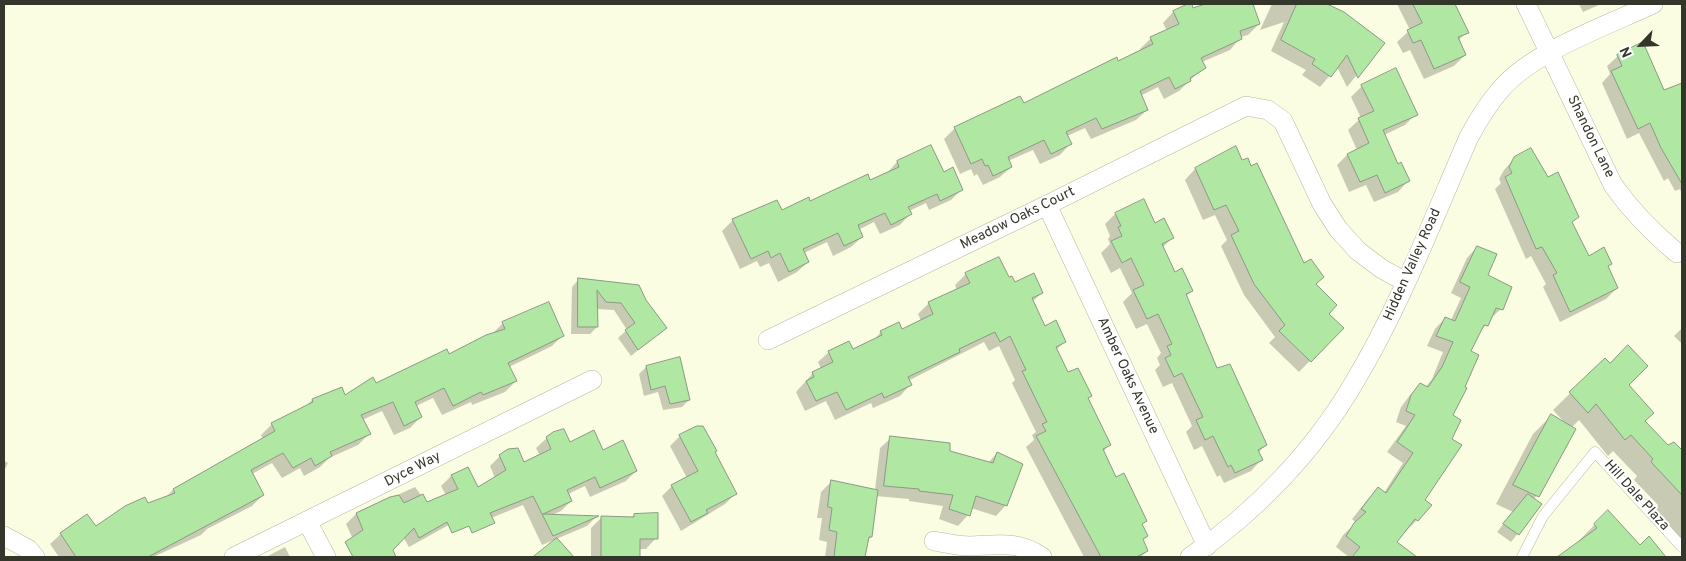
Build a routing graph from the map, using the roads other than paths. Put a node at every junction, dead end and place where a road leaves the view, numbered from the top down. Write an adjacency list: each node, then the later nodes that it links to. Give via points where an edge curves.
1 (1526, 4): 3 (street, Shandon Lane)
2 (1653, 4): 3 (street, Hidden Valley Road)
3 (1549, 53): 5 (street, Shandon Lane, via 1614,185 1630,210); 6 (street, Hidden Valley Road, via 1524,68 1483,111)
4 (1047, 205): 6 (street, Meadow Oaks Court, via 1246,106 1268,110 1283,121 1322,204 1338,229 1358,251); 7 (street, Meadow Oaks Court); 12 (street, Amber Oaks Avenue)
5 (1677, 253)
6 (1406, 282): 12 (street, Hidden Valley Road, via 1376,345 1325,426 1264,496)
7 (768, 340)
8 (592, 380): 9 (street, Dyce Way)
9 (308, 523): 15 (street, Dyce Way); 16 (street)
10 (4, 536): 14 (street, via 28,549)
11 (934, 541): 17 (street, via 968,546 1004,543 1033,551)
12 (1207, 546): 18 (street, Hidden Valley Road)
13 (1682, 547): 19 (lane, Hill Dale Plaza, via 1595,452 1543,516)
14 (35, 557)
15 (234, 557)
16 (326, 557)
17 (1042, 557)
18 (1190, 557)
19 (1522, 557)

